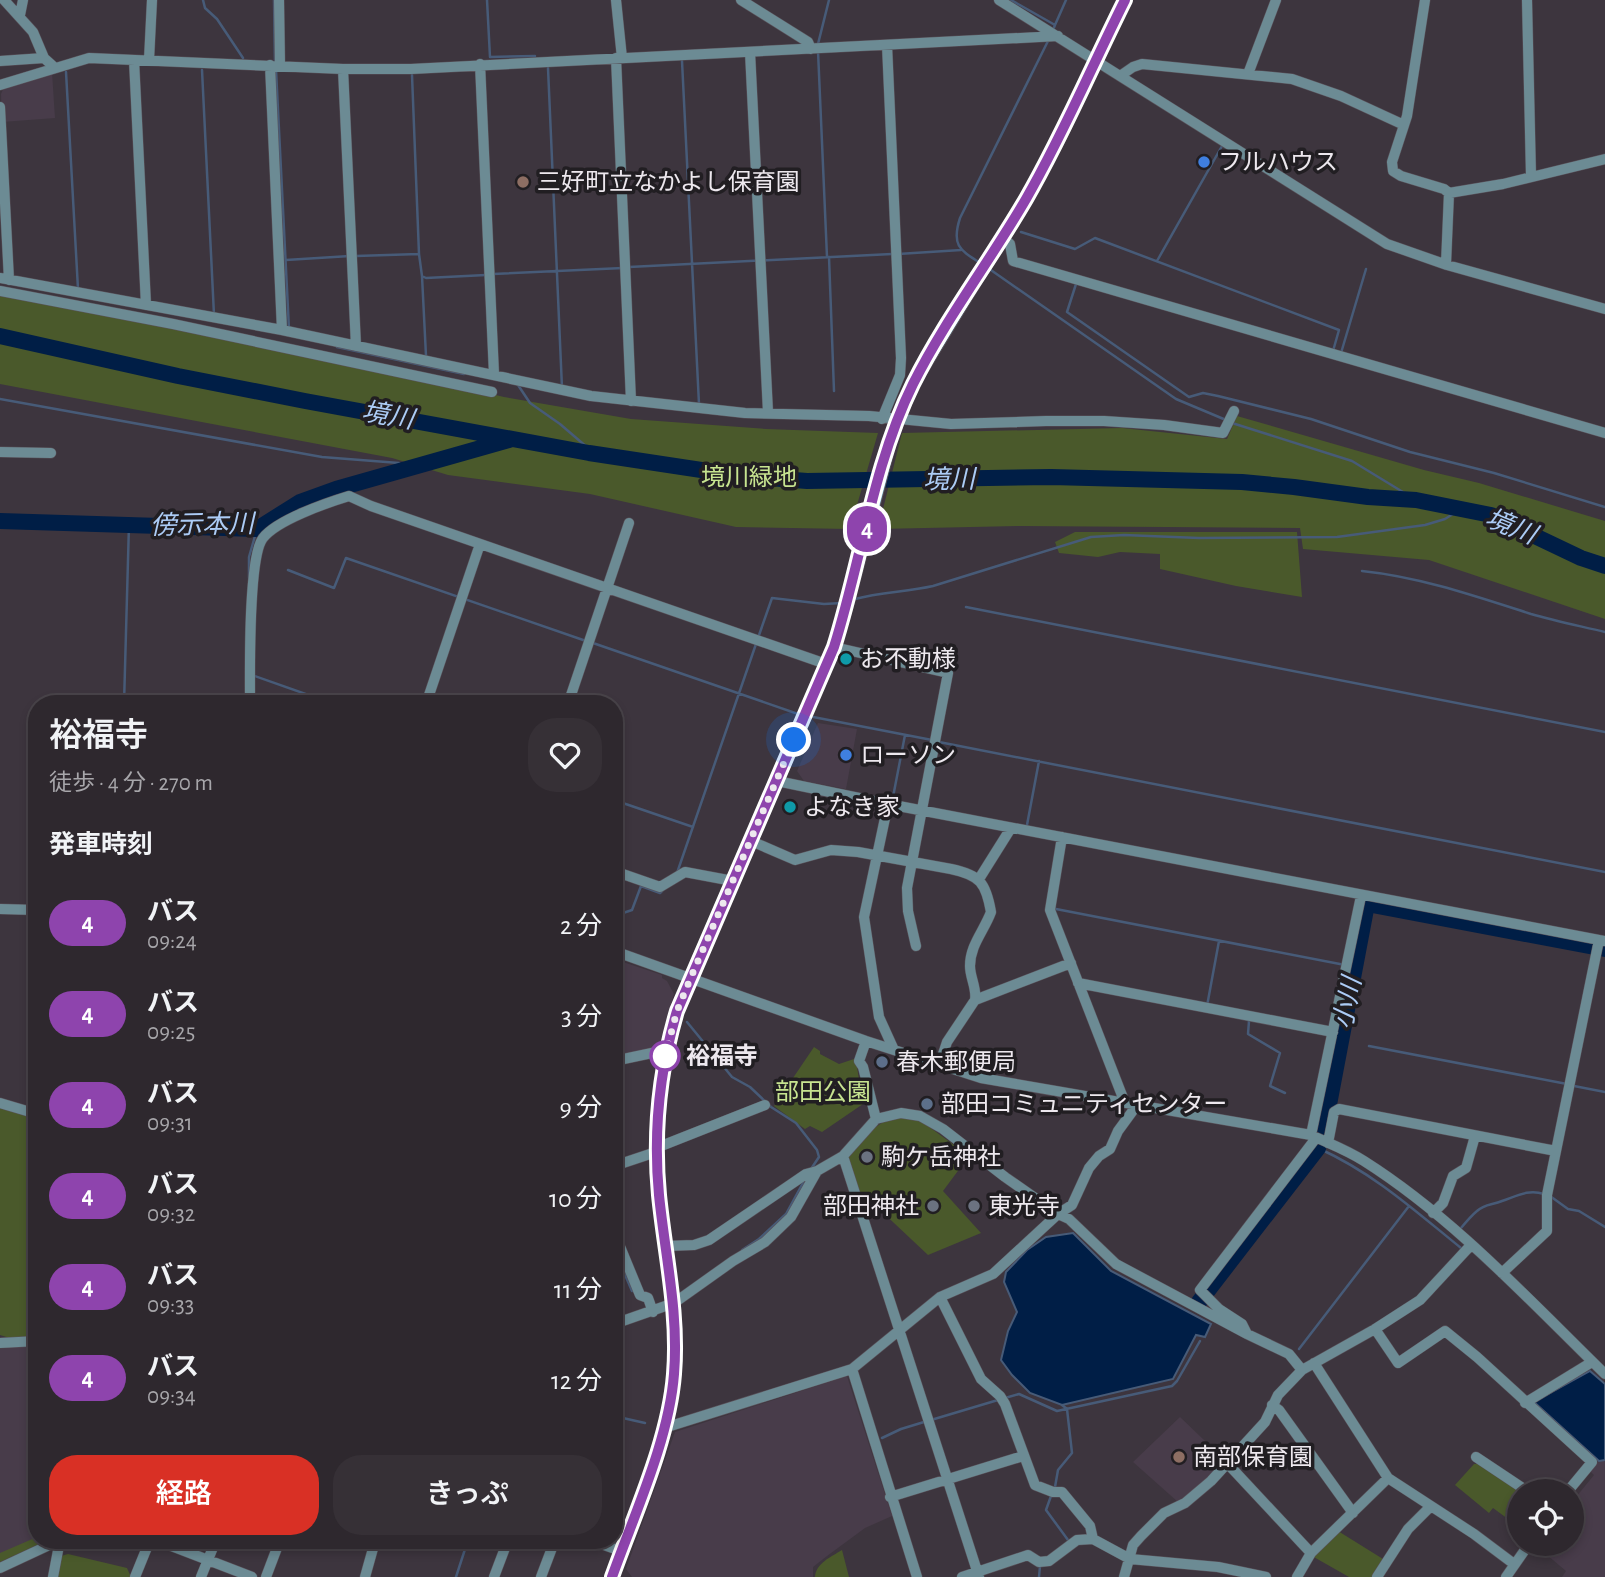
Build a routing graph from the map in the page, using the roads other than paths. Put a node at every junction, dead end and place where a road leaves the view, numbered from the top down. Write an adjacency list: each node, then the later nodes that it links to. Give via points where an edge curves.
1 (4, 0): 12 (street)
2 (23, 0): 12 (street)
3 (152, 0): 20 (street)
4 (279, 0): 24 (street)
5 (616, 0): 18 (street)
6 (741, 0): 15 (street)
7 (999, 0): 13 (street)
8 (1125, 0): 21 (main road)
9 (1276, 0): 27 (street)
10 (1425, 0): 31 (street)
11 (1527, 0): 33 (street)
12 (20, 15): 17 (street)
13 (1058, 36): 14 (street); 21 (street)
14 (887, 45): 15 (street); 48 (street, via 901,358 900,374)
15 (811, 49): 16 (street)
16 (750, 52): 18 (street); 46 (street)
17 (44, 58): 22 (street); 25 (street)
18 (619, 58): 23 (street); 45 (street)
19 (134, 60): 20 (street); 25 (street, via 89,58); 39 (street)
20 (149, 60): 24 (street)
21 (1096, 60): 28 (street); 35 (main road, via 1061,135)
22 (0, 61)
23 (480, 64): 26 (street); 43 (street)
24 (275, 65): 26 (street); 41 (street)
25 (54, 67): 29 (street)
26 (343, 69): 42 (street)
27 (1248, 74): 28 (street, via 1142,64); 31 (street, via 1292,79)
28 (1120, 76): 36 (street, via 1372,236 1401,251)
29 (0, 85)
30 (0, 107): 37 (street)
31 (1404, 125): 34 (street, via 1392,162 1394,171)
32 (1605, 159): 33 (street)
33 (1531, 176): 34 (street)
34 (1449, 193): 36 (street)
35 (1002, 237): 49 (main road, via 913,384); 50 (street, via 1010,244 1013,261)
36 (1446, 264): 40 (street)
37 (4, 279): 39 (street)
38 (0, 291): 44 (street)
39 (146, 305): 41 (street)
40 (1605, 309)
41 (282, 330): 42 (street)
42 (356, 346): 43 (street)
43 (494, 374): 45 (street)
44 (492, 391)
45 (631, 401): 46 (street)
46 (768, 412): 48 (street)
47 (1233, 412): 49 (street, via 1223,433 1104,421 951,424)
48 (882, 419): 49 (street)
49 (898, 420): 56 (main road)
50 (1605, 433)
51 (0, 452): 52 (street)
52 (51, 453)
53 (629, 523): 55 (street)
54 (480, 544): 55 (street); 58 (street, via 349,496 265,535 255,563); 59 (street)
55 (609, 587): 57 (street); 60 (street)
56 (834, 647): 57 (main road); 63 (street, via 948,673)
57 (826, 664): 61 (main road)
58 (250, 695)
59 (429, 695)
60 (571, 695)
61 (777, 780): 62 (street); 66 (main road)
62 (888, 804): 63 (street); 67 (street)
63 (922, 811): 64 (street); 68 (street)
64 (1011, 828): 65 (street); 70 (street)
65 (1062, 837): 72 (street); 78 (street, via 1050,910)
66 (751, 841): 67 (street, via 795,860 831,850); 71 (main road)
67 (878, 856): 68 (street); 85 (street, via 864,917 879,1017)
68 (911, 862): 70 (street, via 966,872); 76 (street, via 907,901)
69 (623, 874): 71 (street, via 660,887 685,872)
70 (979, 879): 81 (street, via 991,912 971,951)
71 (733, 881): 79 (main road)
72 (1361, 896): 75 (street); 82 (street)
73 (0, 909): 74 (street)
74 (28, 910)
75 (1602, 941): 97 (street)
76 (916, 946)
77 (623, 954): 79 (street)
78 (1071, 963): 80 (street); 81 (street)
79 (691, 977): 83 (street); 84 (main road)
80 (1078, 984): 82 (street); 89 (street)
81 (975, 1000): 87 (street, via 947,1042)
82 (1333, 1032): 95 (street)
83 (866, 1041): 85 (street); 93 (street, via 859,1062)
84 (666, 1049): 86 (street); 96 (main road)
85 (894, 1051): 87 (street)
86 (623, 1059)
87 (939, 1066): 89 (street, via 981,1078)
88 (0, 1103): 92 (street)
89 (1125, 1103): 91 (street)
90 (765, 1105): 96 (street)
91 (1137, 1105): 95 (street, via 1272,1126); 102 (street, via 1110,1149 1089,1168 1072,1205)
92 (28, 1112)
93 (876, 1119): 98 (street); 102 (street, via 901,1113 920,1116)
94 (1475, 1136): 95 (street, via 1339,1109); 97 (street); 101 (street, via 1466,1168 1453,1176 1443,1203)
95 (1320, 1139): 101 (street, via 1361,1159); 113 (street, via 1200,1290 1242,1324)
96 (656, 1150): 99 (street); 104 (main road)
97 (1556, 1151): 106 (street, via 1547,1195 1547,1231)
98 (843, 1156): 100 (street); 112 (street)
99 (623, 1163)
100 (817, 1171): 104 (street, via 709,1241); 108 (street, via 778,1231)
101 (1433, 1213): 103 (street)
102 (1058, 1214): 107 (street, via 993,1274); 113 (street, via 1116,1264)
103 (1471, 1245): 106 (street); 111 (street, via 1420,1300)
104 (666, 1246): 108 (main road)
105 (623, 1255): 109 (street, via 639,1295 648,1298)
106 (1502, 1273): 116 (street)
107 (940, 1297): 112 (street); 124 (street, via 981,1378 1005,1404)
108 (674, 1303): 109 (street); 123 (main road, via 674,1375)
109 (653, 1312): 110 (street)
110 (623, 1321)
111 (1375, 1329): 117 (street); 121 (street, via 1398,1363 1445,1331)
112 (898, 1330): 118 (street); 127 (street)
113 (1247, 1334): 119 (street, via 1289,1354)
114 (28, 1341): 115 (street)
115 (0, 1343)
116 (1592, 1362): 120 (street); 121 (street)
117 (1314, 1363): 119 (street); 128 (street)
118 (852, 1369): 123 (street); 131 (street)
119 (1301, 1370): 122 (street)
120 (1605, 1374)
121 (1525, 1403): 130 (street, via 1592,1462)
122 (1272, 1405): 126 (street, via 1265,1422); 133 (street)
123 (664, 1428): 135 (main road)
124 (1023, 1456): 127 (street); 134 (street, via 1035,1485 1062,1492 1090,1526)
125 (1476, 1457): 129 (street)
126 (1227, 1463): 147 (street); 149 (street, via 1185,1503 1164,1513 1133,1545)
127 (947, 1478): 131 (street); 154 (street)
128 (1388, 1478): 132 (street); 133 (street)
129 (1509, 1479)
130 (1578, 1479)
131 (890, 1497): 164 (street)
132 (1431, 1506): 151 (street); 169 (street, via 1408,1529)
133 (1353, 1513): 147 (street)
134 (1093, 1539): 149 (street); 154 (street, via 1077,1540 1049,1561 1028,1555)
135 (623, 1545)
136 (41, 1549): 152 (street)
137 (58, 1549): 155 (street)
138 (146, 1549): 156 (street)
139 (179, 1549): 150 (street)
140 (212, 1549): 150 (street)
141 (277, 1549): 159 (street)
142 (373, 1549): 160 (street)
143 (505, 1549): 161 (street)
144 (552, 1549): 162 (street)
145 (615, 1549): 146 (street)
146 (621, 1551): 163 (main road)
147 (1311, 1553): 168 (street)
148 (1520, 1556): 151 (street)
149 (1130, 1559): 153 (street); 166 (street)
150 (208, 1560): 157 (street); 158 (street)
151 (1514, 1564): 170 (street)
152 (0, 1568)
153 (1217, 1572): 167 (street)
154 (978, 1574): 165 (street)
155 (53, 1577)
156 (135, 1577)
157 (201, 1577)
158 (253, 1577)
159 (266, 1577)
160 (365, 1577)
161 (494, 1577)
162 (541, 1577)
163 (612, 1577)
164 (917, 1577)
165 (962, 1577)
166 (1124, 1577)
167 (1266, 1577)
168 (1297, 1577)
169 (1377, 1577)
170 (1506, 1577)

